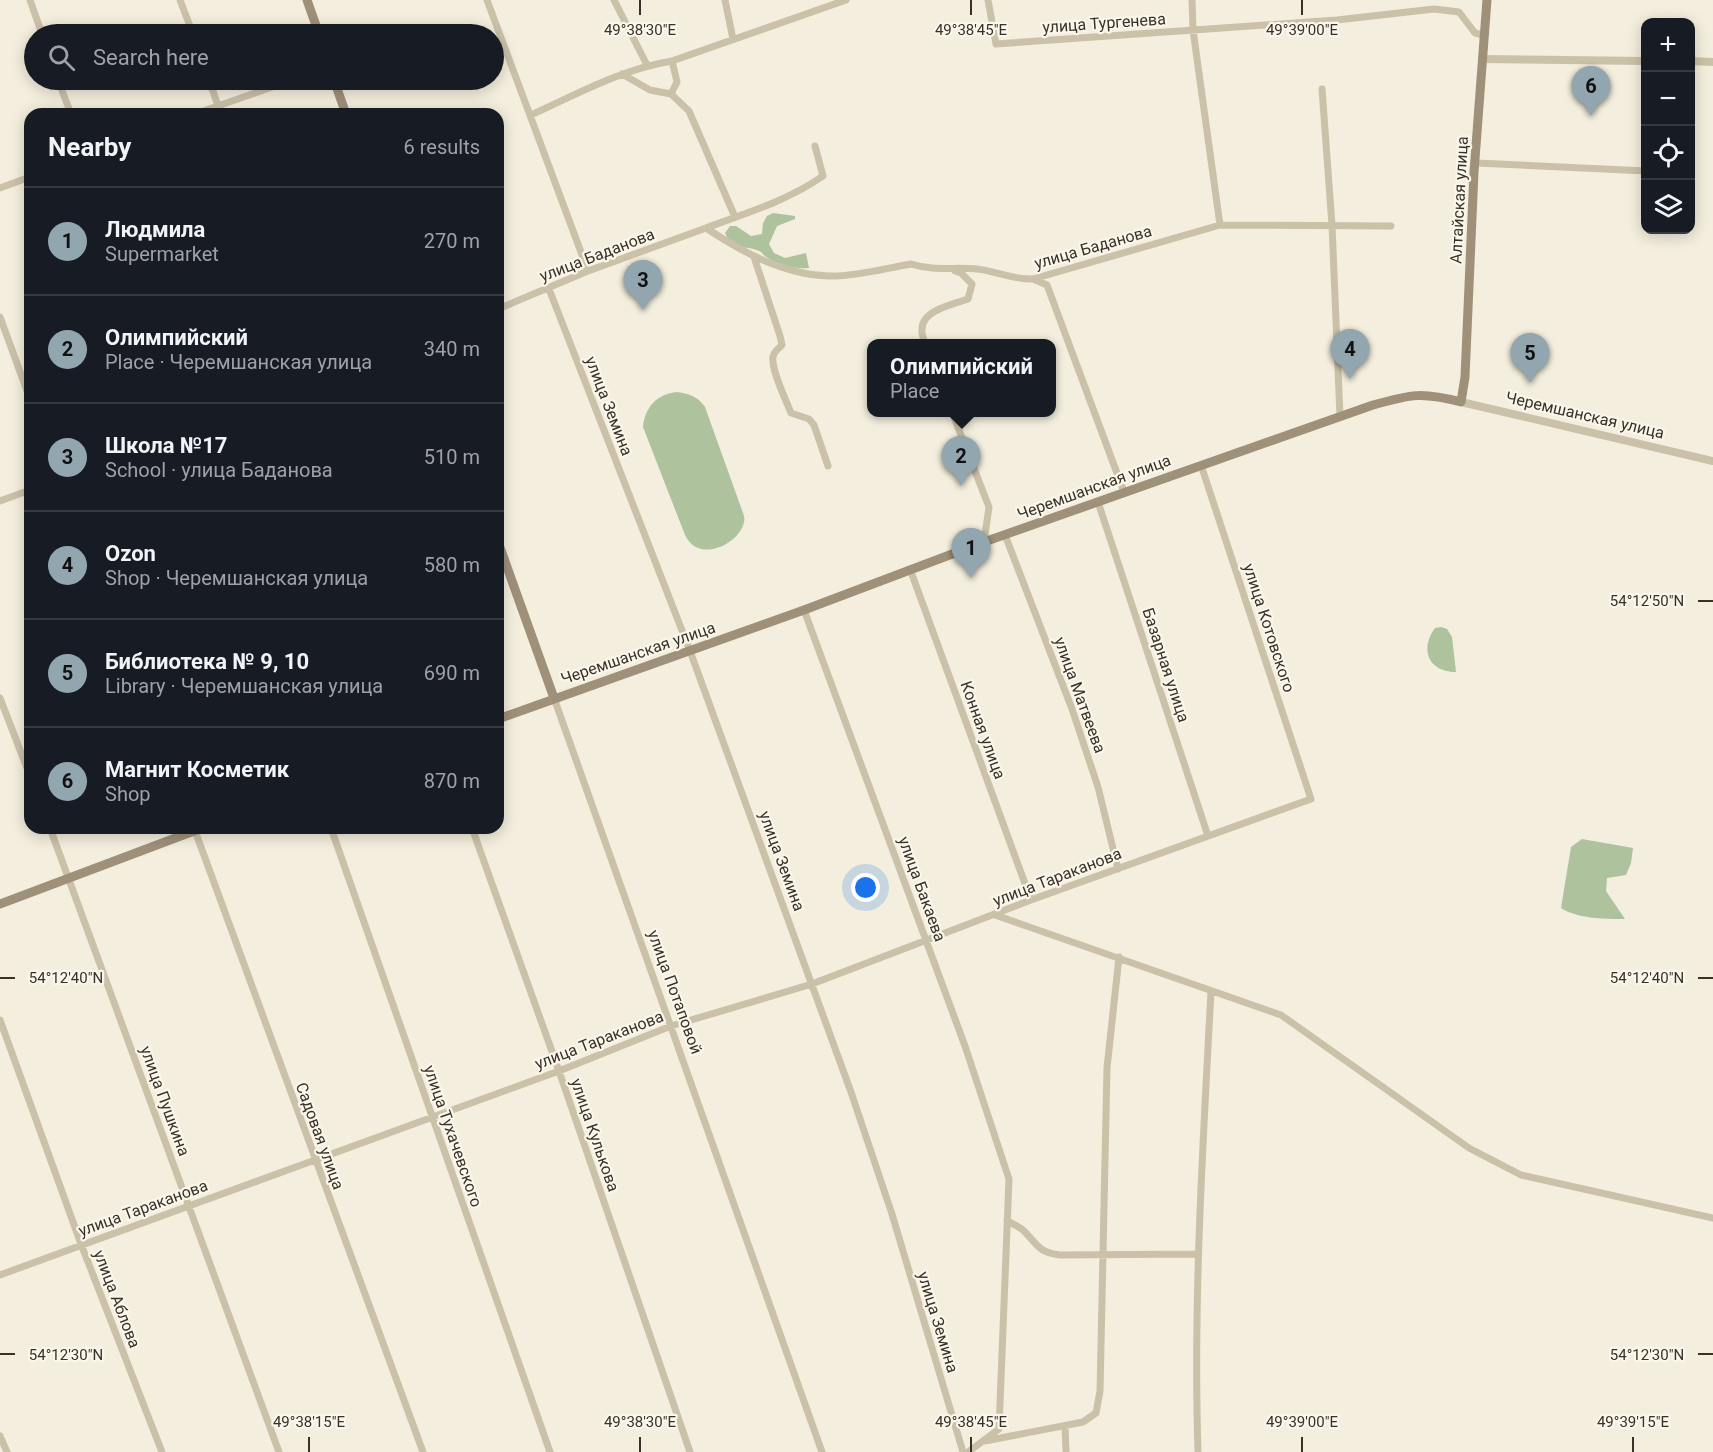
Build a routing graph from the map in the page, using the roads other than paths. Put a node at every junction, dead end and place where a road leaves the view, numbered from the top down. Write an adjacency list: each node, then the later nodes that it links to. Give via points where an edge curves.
1 (30, 0): 11 (street)
2 (180, 0): 12 (street)
3 (307, 0): 13 (main road)
4 (487, 0): 14 (street)
5 (614, 0): 24 (street)
6 (725, 0): 17 (street)
7 (846, 0): 17 (street)
8 (988, 0): 15 (street, улица Тургенева, via 996,44)
9 (1192, 0): 15 (street)
10 (1487, 0): 16 (main road, Алтайская улица)
11 (38, 24)
12 (189, 24)
13 (315, 24)
14 (496, 24)
15 (1193, 30): 16 (street, via 1434,9 1459,12 1475,33); 44 (street)
16 (1483, 35): 19 (main road, Алтайская улица)
17 (733, 39): 20 (street)
18 (504, 44): 37 (street)
19 (1482, 59): 21 (street); 39 (main road, Алтайская улица)
20 (672, 61): 24 (street); 31 (street, via 676,82)
21 (1641, 61)
22 (1695, 61): 23 (street)
23 (1713, 62)
24 (647, 65): 25 (street)
25 (622, 74): 31 (street, via 650,90); 37 (street)
26 (62, 90): 33 (street)
27 (213, 90): 32 (street)
28 (262, 90): 32 (street)
29 (338, 90): 36 (main road)
30 (1322, 90): 45 (street)
31 (671, 94): 43 (street, via 689,111)
32 (218, 105): 34 (street); 35 (street)
33 (69, 108)
34 (210, 108)
35 (219, 108)
36 (344, 108)
37 (531, 115): 50 (street)
38 (815, 146): 43 (street, улица Баданова, via 823,176 791,196)
39 (1476, 163): 40 (street); 57 (main road, Алтайская улица, via 1466,377)
40 (1641, 171)
41 (24, 179): 42 (street)
42 (0, 188)
43 (735, 217): 47 (street, улица Баданова)
44 (1220, 225): 45 (street, улица Баданова); 51 (street, улица Баданова)
45 (1332, 225): 46 (street, улица Баданова); 59 (street)
46 (1391, 226)
47 (706, 228): 48 (street, улица Баданова); 50 (street, улица Баданова)
48 (754, 257): 49 (street, улица Баданова, via 791,270 829,276 911,264); 62 (street, via 782,345 774,353 773,363 784,398 791,413 809,419 814,425)
49 (947, 269): 51 (street, улица Баданова, via 980,269); 55 (street, via 969,279 972,284 968,299 931,314 922,329)
50 (588, 272): 52 (street, улица Баданова)
51 (1033, 279): 64 (street, via 1047,285)
52 (549, 289): 53 (street, улица Баданова); 72 (street, улица Земина)
53 (504, 307)
54 (0, 316): 56 (street)
55 (924, 339)
56 (24, 382)
57 (1461, 402): 59 (main road, Черемшанская улица, via 1410,395); 60 (street, Черемшанская улица)
58 (954, 417): 68 (street, via 989,507)
59 (1340, 417): 61 (main road, Черемшанская улица)
60 (1713, 461)
61 (1201, 465): 64 (main road, Черемшанская улица); 77 (street, улица Котовского)
62 (828, 466)
63 (24, 491): 65 (street)
64 (1125, 492): 66 (main road, Черемшанская улица)
65 (0, 501)
66 (1098, 502): 67 (main road, Черемшанская улица); 83 (street, Базарная улица)
67 (1005, 535): 68 (main road, Черемшанская улица); 84 (street, улица Матвеева, via 1072,709 1098,787)
68 (984, 542): 70 (main road, Черемшанская улица)
69 (504, 559): 74 (main road, улица Потаповой)
70 (910, 569): 71 (main road, Черемшанская улица); 86 (street, Конная улица)
71 (804, 610): 72 (main road, Черемшанская улица); 89 (street, улица Бакаева)
72 (690, 651): 74 (main road, Черемшанская улица); 91 (street, улица Земина)
73 (0, 698): 76 (street)
74 (554, 698): 75 (main road, Черемшанская улица); 94 (street, улица Потаповой)
75 (504, 717)
76 (24, 760)
77 (1311, 799): 83 (street, улица Тараканова)
78 (52, 834): 85 (street, улица Пушкина)
79 (184, 834): 85 (main road)
80 (199, 834): 97 (street, Садовая улица)
81 (333, 834): 96 (street, улица Тухачевского)
82 (474, 834): 95 (street, улица Кулькова)
83 (1208, 836): 84 (street, улица Тараканова)
84 (1118, 869): 86 (street, улица Тараканова)
85 (69, 879): 87 (main road); 98 (street, улица Пушкина)
86 (1031, 900): 88 (street, улица Тараканова)
87 (0, 904)
88 (995, 915): 89 (street, улица Тараканова); 90 (street)
89 (927, 941): 91 (street, улица Тараканова); 100 (street, улица Бакаева, via 1009,1179)
90 (1119, 957): 92 (street); 103 (street, via 1107,1068)
91 (812, 984): 94 (street, улица Тараканова); 115 (street, улица Земина, via 892,1214)
92 (1211, 991): 99 (street, via 1281,1015 1469,1148 1521,1175); 102 (street)
93 (0, 1020): 101 (street, улица Аблова)
94 (671, 1026): 95 (street, улица Тараканова); 114 (street, улица Потаповой)
95 (559, 1071): 96 (street, улица Тараканова); 113 (street, улица Кулькова)
96 (432, 1117): 97 (street, улица Тараканова); 112 (street, улица Тухачевского)
97 (315, 1160): 98 (street, улица Тараканова); 111 (street, Садовая улица)
98 (189, 1205): 101 (street, улица Тараканова); 110 (street, улица Пушкина)
99 (1713, 1218)
100 (1007, 1221): 103 (street, via 1048,1253); 107 (street, via 999,1429)
101 (81, 1244): 104 (street, улица Тараканова); 109 (street, улица Аблова)
102 (1197, 1254): 103 (street); 118 (street)
103 (1103, 1255): 105 (street, via 1101,1391 1096,1413 1083,1422)
104 (0, 1275)
105 (1065, 1426): 107 (street); 117 (street)
106 (0, 1436): 108 (street)
107 (982, 1442): 116 (street)
108 (7, 1452)
109 (162, 1452)
110 (279, 1452)
111 (423, 1452)
112 (550, 1452)
113 (690, 1452)
114 (822, 1452)
115 (963, 1452)
116 (968, 1452)
117 (1066, 1452)
118 (1198, 1452)

